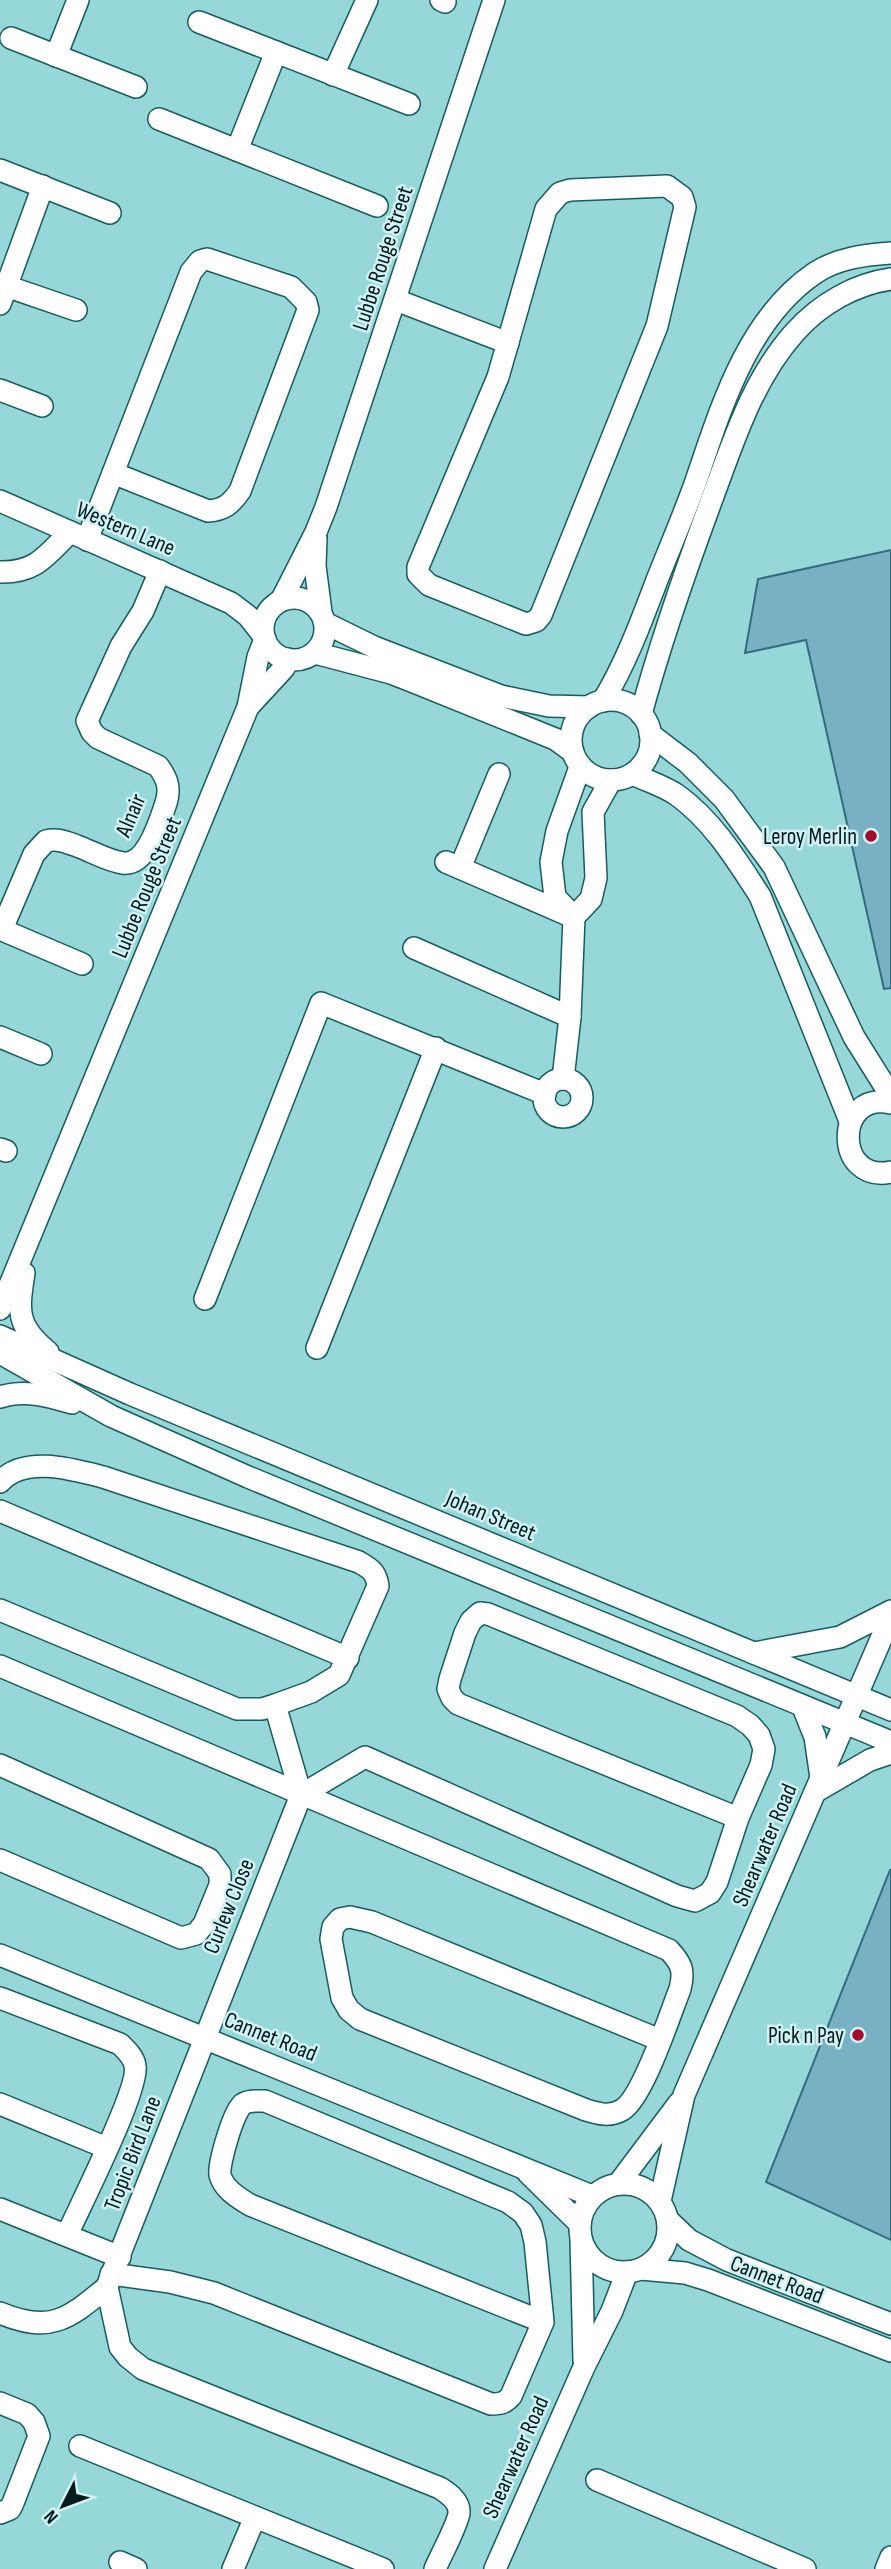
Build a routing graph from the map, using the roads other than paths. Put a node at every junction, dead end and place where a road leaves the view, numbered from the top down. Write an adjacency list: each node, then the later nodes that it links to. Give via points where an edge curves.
1 (78, 0): 7 (street)
2 (367, 0): 8 (street)
3 (494, 0): 20 (street, Lubbe Rouge Street)
4 (199, 22): 6 (street)
5 (11, 38): 7 (street)
6 (276, 52): 8 (street); 12 (street)
7 (56, 56): 9 (street)
8 (333, 75): 10 (street)
9 (136, 87)
10 (409, 104)
11 (159, 120): 12 (street)
12 (237, 150): 15 (street)
13 (0, 170): 14 (street)
14 (44, 186): 16 (street); 19 (street)
15 (377, 206)
16 (110, 213)
17 (891, 253): 37 (street, via 857,256 816,273 792,293 744,355 623,668)
18 (891, 279): 39 (street, via 857,287 807,321 762,379 744,411 696,542)
19 (2, 291): 21 (street)
20 (396, 300): 22 (street); 27 (street, Lubbe Rouge Street)
21 (76, 310)
22 (509, 343): 22 (street, via 418,574 429,586 526,624 541,615 657,327 683,225 682,197 667,186 560,193 546,209)
23 (0, 390): 24 (street)
24 (43, 406)
25 (113, 473): 25 (street, via 195,265 215,260 299,293 306,302 306,320 232,502 208,511); 28 (street)
26 (0, 501): 28 (street, Western Lane)
27 (316, 532): 31 (street, Lubbe Rouge Street); 33 (street, Lubbe Rouge Street, via 315,566)
28 (79, 536): 29 (street, Western Lane); 30 (street, via 36,566)
29 (160, 571): 32 (street, Western Lane); 46 (street, Alnair, via 88,721 98,738 158,766 165,774 169,784 166,803 145,852 139,859 122,863 61,840 46,841 34,854)
30 (0, 572)
31 (278, 602): 32 (street, Western Lane); 33 (street, via 304,599 314,604); 34 (street, via 266,614)
32 (231, 603): 34 (street, Western Lane)
33 (323, 618): 35 (street, via 325,634); 37 (street, via 374,647 501,696 549,706)
34 (264, 637): 36 (street, via 274,653); 38 (street, Lubbe Rouge Street)
35 (315, 653): 36 (street); 41 (street, via 403,677 555,739)
36 (288, 659): 38 (street, Lubbe Rouge Street)
37 (596, 704): 39 (street, via 622,702); 41 (street, via 574,724 571,735)
38 (248, 706): 54 (street, Lubbe Rouge Street)
39 (640, 714): 40 (street)
40 (650, 734): 43 (street, via 647,757); 56 (street, via 724,799 774,866 853,1037)
41 (577, 759): 44 (street, via 600,779); 45 (street, via 551,862 555,897)
42 (499, 774): 45 (street, via 453,865)
43 (633, 774): 44 (street); 58 (street, via 676,794 703,817 760,896)
44 (611, 780): 45 (street, via 593,812 596,878 591,900)
45 (574, 917): 49 (street)
46 (1, 929): 48 (street)
47 (414, 948): 49 (street)
48 (82, 964)
49 (570, 1017): 53 (street)
50 (0, 1037): 52 (street)
51 (436, 1048): 55 (street); 61 (street, via 321,1003); 65 (street)
52 (41, 1054)
53 (563, 1079): 55 (street, via 552,1083); 55 (street, via 575,1083 581,1093 573,1114 555,1115)
54 (92, 1088): 60 (street, Lubbe Rouge Street, via 91,1107); 62 (street, Lubbe Rouge Street)
55 (545, 1094)
56 (891, 1096)
57 (891, 1103): 58 (street, via 865,1106)
58 (850, 1121): 59 (street, via 847,1142 856,1161)
59 (889, 1176)
60 (25, 1271): 63 (street, Lubbe Rouge Street); 67 (street, Johan Street, via 19,1303 25,1329)
61 (205, 1299)
62 (0, 1309)
63 (0, 1326)
64 (0, 1336): 67 (street, Johan Street)
65 (317, 1348)
66 (0, 1353): 69 (street)
67 (71, 1369): 74 (street, Johan Street)
68 (0, 1397): 69 (street, via 35,1394)
69 (111, 1416): 79 (street)
70 (0, 1482): 75 (street, via 20,1469 65,1468 359,1562 372,1569 378,1586)
71 (0, 1511): 75 (street)
72 (0, 1610): 78 (street, via 237,1709)
73 (891, 1614): 74 (street, via 840,1637); 77 (street, Shearwater Road)
74 (754, 1653): 77 (street, Johan Street)
75 (348, 1658): 78 (street, via 339,1675 327,1684)
76 (0, 1666): 86 (street)
77 (856, 1695): 80 (street, Johan Street); 81 (street, Shearwater Road)
78 (275, 1705): 86 (street)
79 (803, 1707): 81 (street); 85 (street, via 815,1737)
80 (891, 1710)
81 (845, 1724): 82 (street); 85 (street, Shearwater Road)
82 (891, 1742)
83 (891, 1753): 85 (street)
84 (0, 1765): 88 (street, via 209,1859 220,1874 220,1885 204,1924 196,1934 181,1938)
85 (818, 1785): 93 (street, Shearwater Road)
86 (301, 1795): 87 (street, via 365,1757 695,1901 709,1894 717,1882); 91 (street, Curlew Close); 92 (street, via 668,1950 681,1962 684,1973)
87 (738, 1818): 87 (street, via 764,1749 750,1725 488,1614 471,1621 448,1689 458,1704)
88 (0, 1860)
89 (0, 1955): 91 (street, Cannet Road)
90 (0, 1998): 95 (street, via 120,2044 128,2052 135,2066 134,2082)
91 (204, 2036): 96 (street, Cannet Road); 104 (street, Tropic Bird Lane)
92 (660, 2040): 92 (street, via 638,2092 625,2109 613,2114 586,2110 360,2019 342,1998 333,1927 349,1917 372,1922)
93 (684, 2095): 97 (street, Shearwater Road); 100 (street, Shearwater Road)
94 (0, 2104): 95 (street)
95 (107, 2148): 102 (street)
96 (522, 2167): 98 (street, Cannet Road); 101 (street, Cannet Road)
97 (620, 2183): 98 (street); 100 (street, via 642,2187)
98 (592, 2196): 101 (street, via 582,2213)
99 (0, 2208): 102 (street)
100 (664, 2210): 103 (street, via 668,2235 663,2249 654,2261); 107 (street, Cannet Road, via 690,2240 727,2260)
101 (580, 2232): 103 (street, via 588,2254 598,2264 612,2271); 109 (street, Shearwater Road)
102 (67, 2235): 104 (street)
103 (634, 2271): 108 (street, Cannet Road, via 685,2273 708,2280); 109 (street, Shearwater Road)
104 (113, 2273): 105 (street, via 68,2318 34,2323); 106 (street, via 214,2293 491,2404 511,2396); 118 (street, via 120,2347 143,2369 450,2494 459,2512)
105 (0, 2313)
106 (543, 2322): 106 (street, via 531,2225 508,2202 265,2101 243,2104 236,2112 220,2174 236,2197)
107 (891, 2324)
108 (891, 2351)
109 (584, 2367): 119 (street, Shearwater Road)
110 (0, 2403): 113 (street, via 27,2414 39,2436 10,2509)
111 (80, 2446): 114 (street)
112 (597, 2480): 120 (street)
113 (0, 2513)
114 (255, 2517): 116 (street); 117 (street)
115 (891, 2557): 121 (street)
116 (233, 2569)
117 (383, 2569)
118 (435, 2569)
119 (495, 2569)
120 (805, 2569)
121 (886, 2569)

